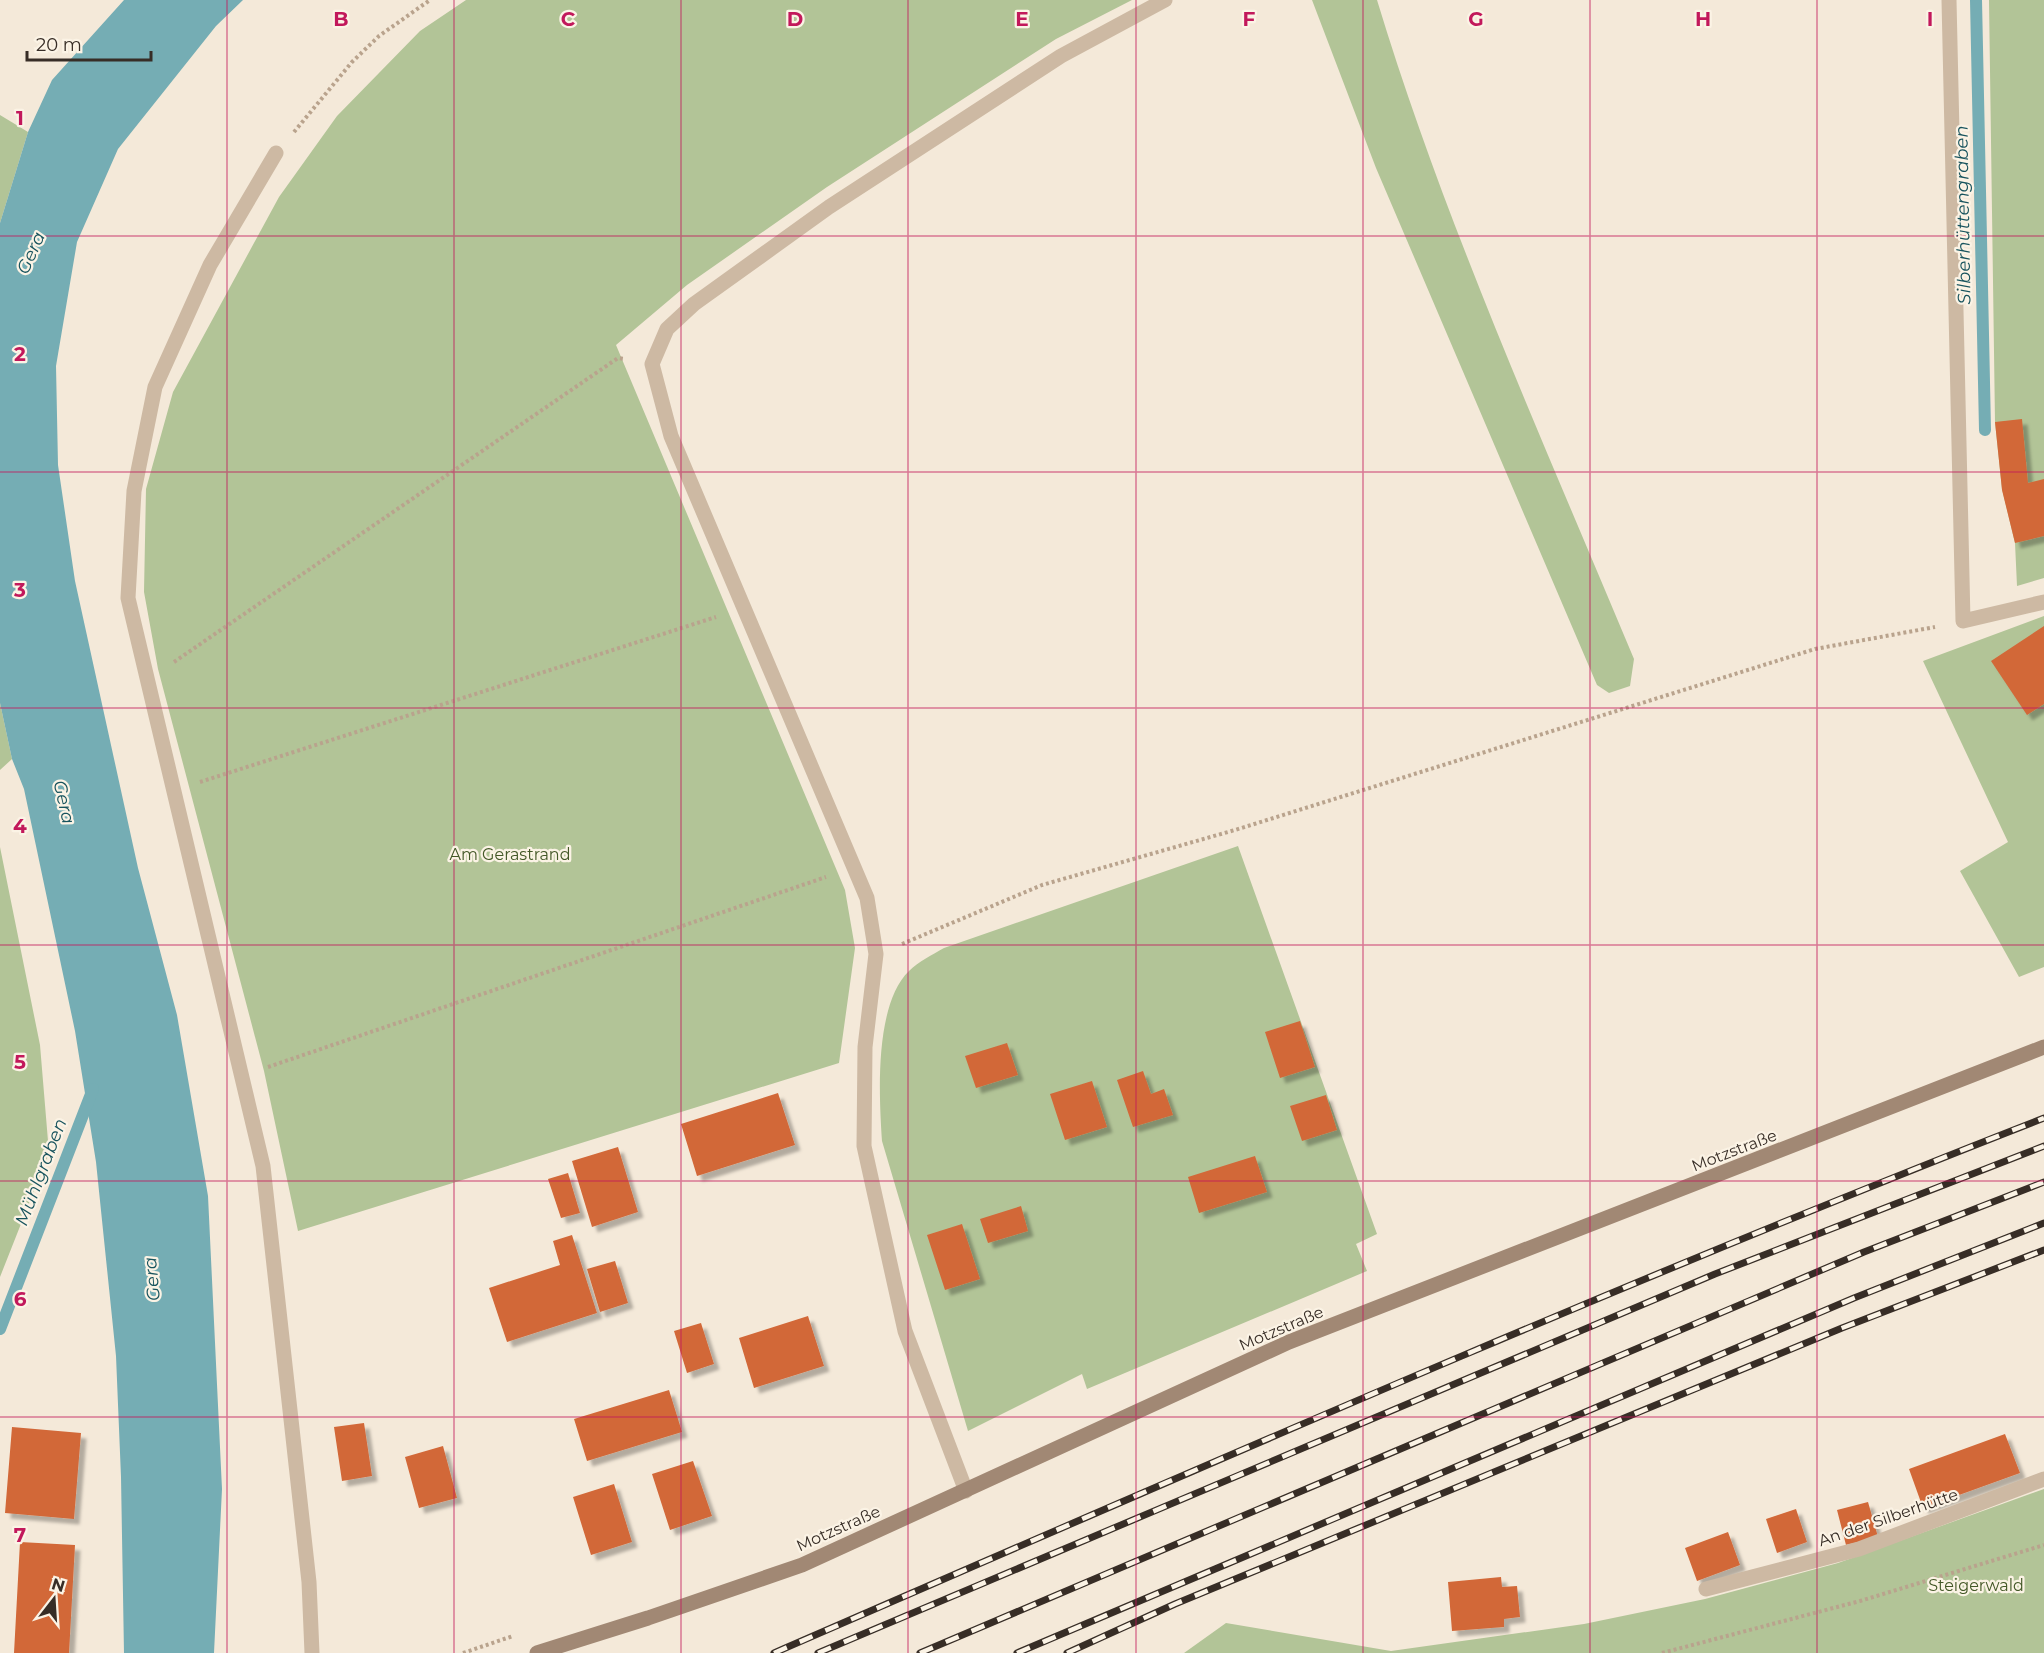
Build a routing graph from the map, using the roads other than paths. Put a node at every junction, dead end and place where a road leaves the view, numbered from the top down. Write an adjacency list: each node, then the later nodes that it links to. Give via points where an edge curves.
1 (1165, 0): 7 (lane, via 1061,56 829,207 694,303 667,329 652,364 671,436 867,898 876,954 865,1047 864,1146 905,1331)
2 (1949, 0): 4 (lane, via 1964,621)
3 (276, 153): 9 (lane, via 210,265 155,387 134,491 128,598 263,1166 309,1582)
4 (2044, 602)
5 (2044, 1047): 7 (street, Motzstraße, via 1289,1342)
6 (2044, 1479): 8 (lane, An der Silberhütte, via 1859,1550)
7 (966, 1491): 10 (street, Motzstraße, via 802,1565)
8 (1707, 1589)
9 (312, 1653)
10 (537, 1653)

